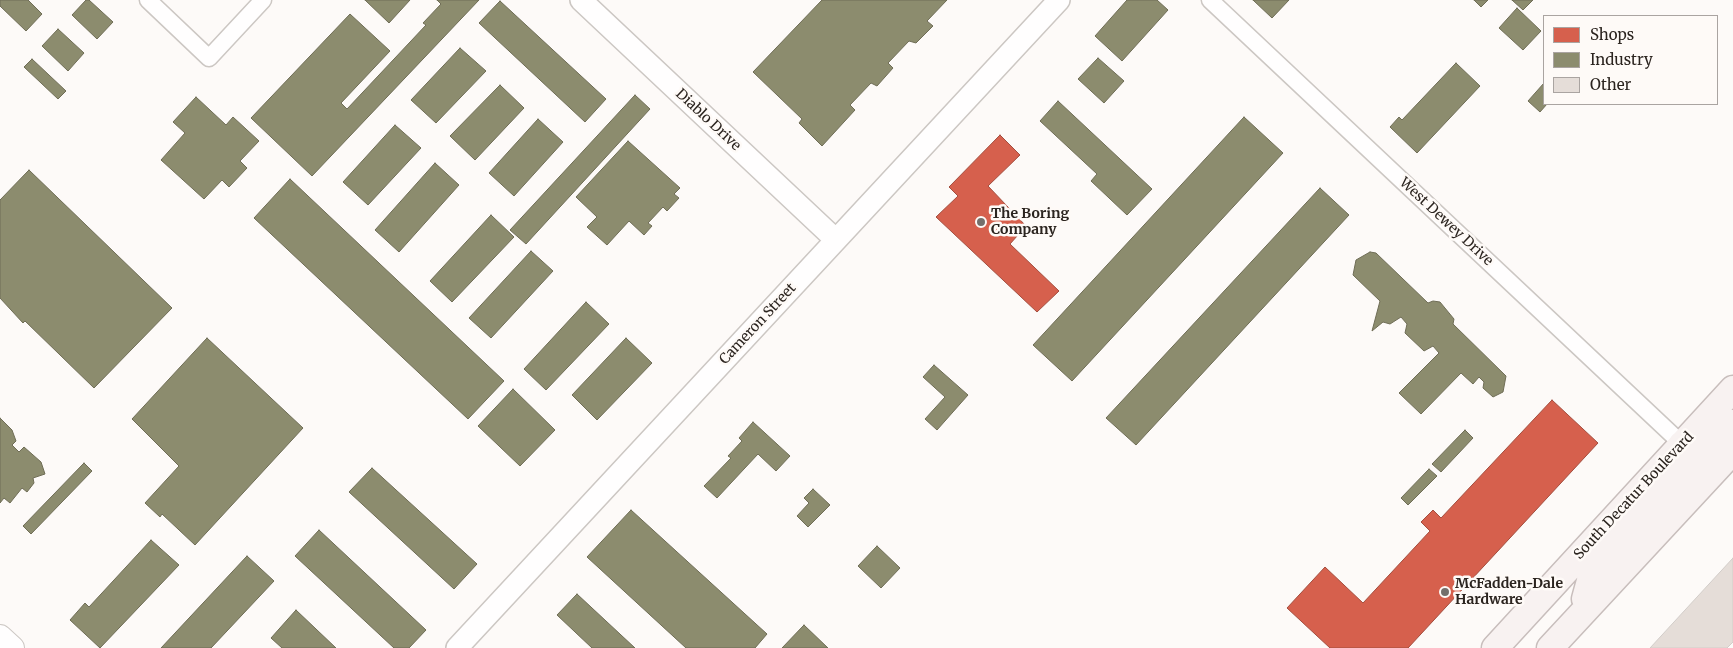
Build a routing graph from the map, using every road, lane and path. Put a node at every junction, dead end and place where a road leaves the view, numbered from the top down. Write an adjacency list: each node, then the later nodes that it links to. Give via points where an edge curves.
1 (148, 0): 2 (street, via 209,58)
2 (263, 0)
3 (581, 0): 6 (street, Diablo Drive)
4 (1059, 0): 6 (street, Cameron Street)
5 (1210, 0): 9 (street, West Dewey Drive)
6 (836, 240): 16 (street, Cameron Street)
7 (1733, 389): 9 (main road, South Decatur Boulevard)
8 (1733, 423): 11 (main road, via 1698,465)
9 (1682, 444): 12 (main road, via 1682,473 1591,577); 14 (main road, South Decatur Boulevard)
10 (1733, 451): 11 (main road)
11 (1697, 490): 12 (main road)
12 (1581, 614): 18 (main road)
13 (0, 637): 15 (main road)
14 (1509, 638): 17 (main road, South Decatur Boulevard)
15 (12, 648)
16 (457, 648)
17 (1495, 648)
18 (1550, 648)

